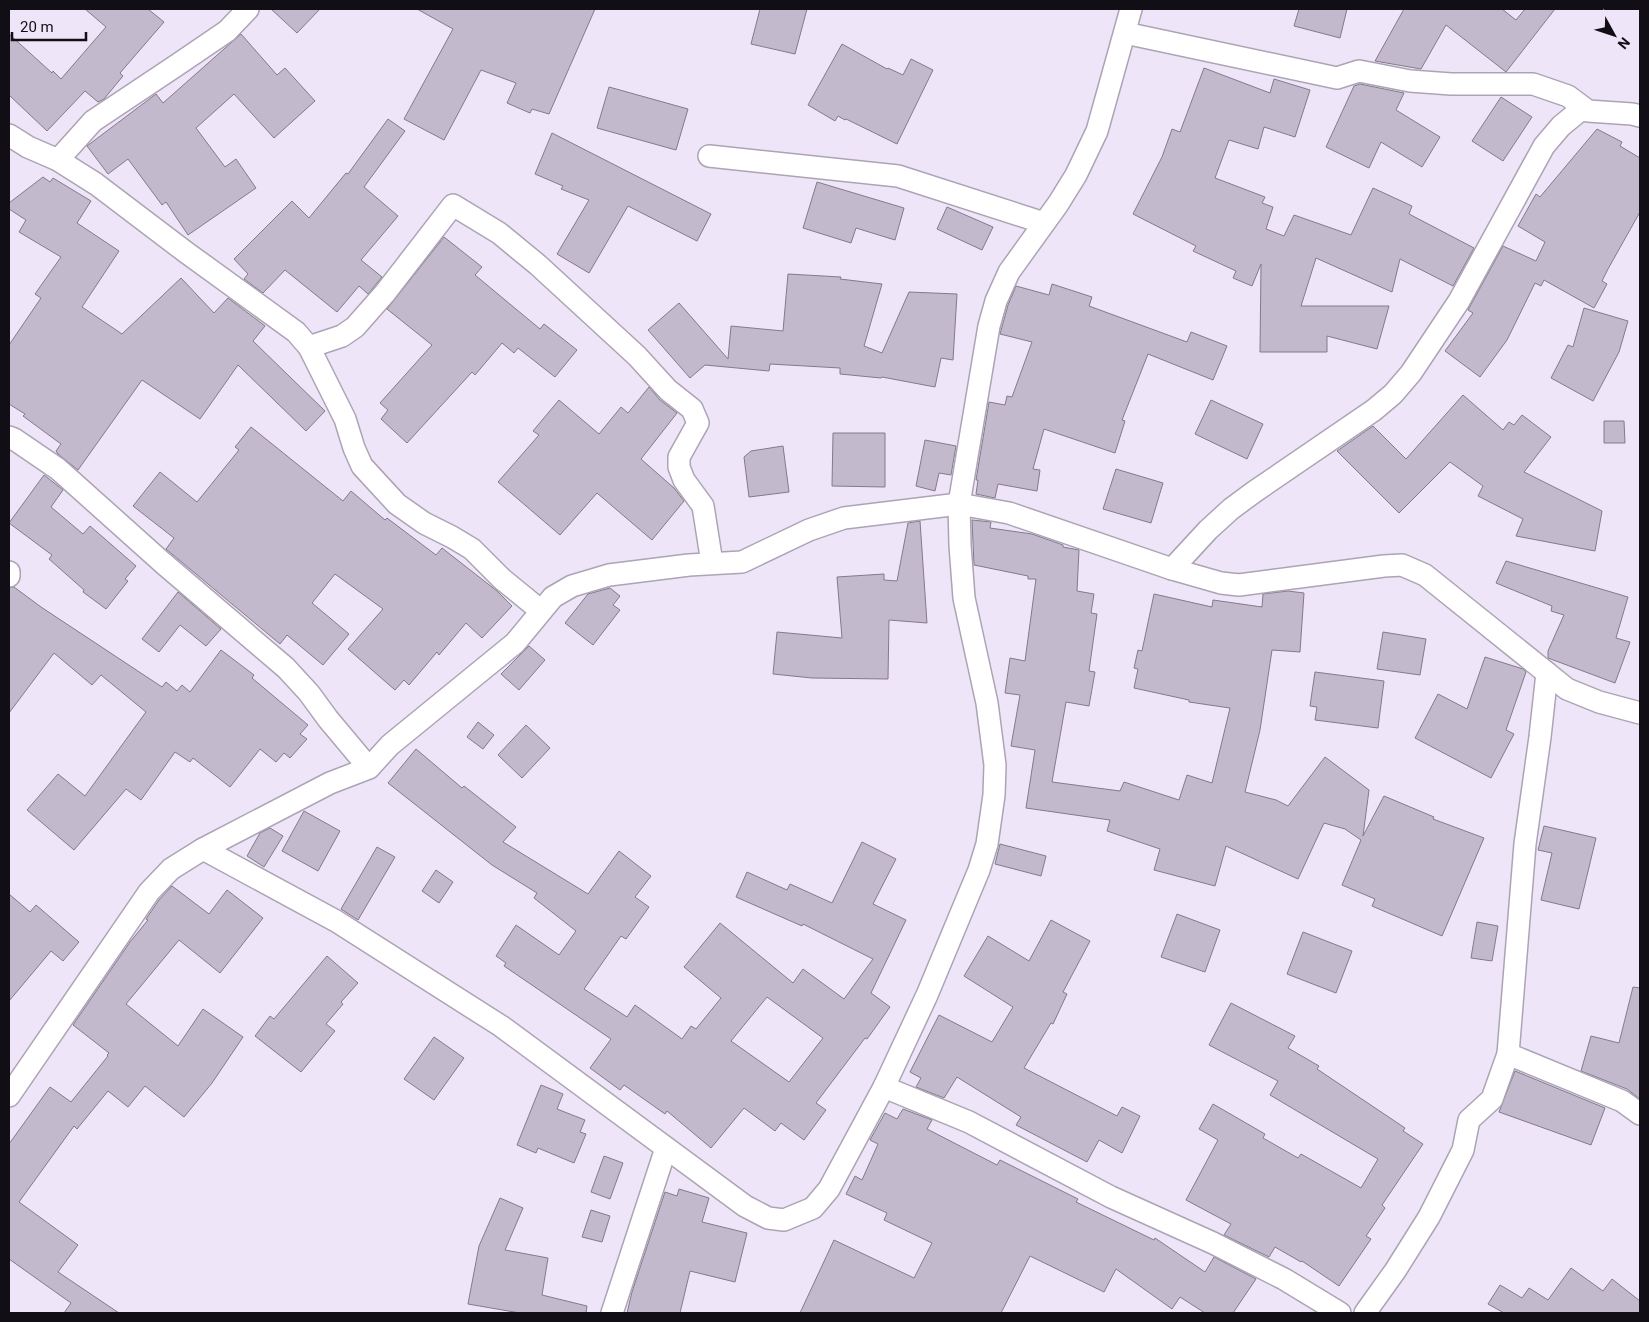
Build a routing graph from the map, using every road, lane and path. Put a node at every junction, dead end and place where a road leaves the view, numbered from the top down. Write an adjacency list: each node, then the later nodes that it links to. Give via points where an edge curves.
1 (248, 9): 8 (street, via 227,30 92,121)
2 (1131, 9): 3 (street)
3 (1125, 33): 4 (street, via 1337,78 1358,71 1442,84 1538,85 1568,96); 9 (street, via 1097,131 1076,175)
4 (1583, 108): 5 (street); 14 (street, via 1544,146 1459,301 1411,373 1393,394 1231,509)
5 (1640, 116)
6 (9, 135): 8 (street)
7 (709, 156): 9 (street, via 898,176)
8 (58, 160): 10 (street, via 96,184 296,332)
9 (1044, 223): 12 (street, via 1009,272 996,301)
10 (309, 347): 13 (street, via 342,336 355,327 453,205 499,233 538,265 631,350 668,390 692,409 698,423 679,457 679,468 703,506); 17 (street, via 345,419 362,466 398,504 424,523 472,549)
11 (9, 437): 20 (street, via 58,470 286,668)
12 (959, 504): 13 (street, via 844,518 809,530 742,562); 14 (street, via 1008,513); 23 (street, via 964,598 987,703 995,765 994,795 980,870)
13 (712, 563): 17 (street, via 609,575 572,586 553,597)
14 (1172, 569): 18 (street, via 1202,579 1240,585 1402,566 1425,575)
15 (9, 572): 16 (street)
16 (9, 576)
17 (540, 610): 20 (street, via 515,643 390,745)
18 (1547, 673): 19 (street, via 1567,689 1583,696); 22 (street, via 1525,844)
19 (1640, 712)
20 (369, 768): 21 (street, via 330,783)
21 (203, 849): 24 (street, via 171,868 150,892); 26 (street, via 336,921 484,1016)
22 (1508, 1054): 25 (street, via 1622,1101); 29 (street, via 1492,1099 1469,1120 1463,1150 1429,1217)
23 (884, 1087): 26 (street, via 829,1189 813,1208 784,1220 768,1218 745,1206); 28 (street, via 969,1122 1111,1197 1213,1243)
24 (9, 1096)
25 (1640, 1114)
26 (666, 1148): 27 (street)
27 (612, 1313)
28 (1340, 1313)
29 (1365, 1313)

